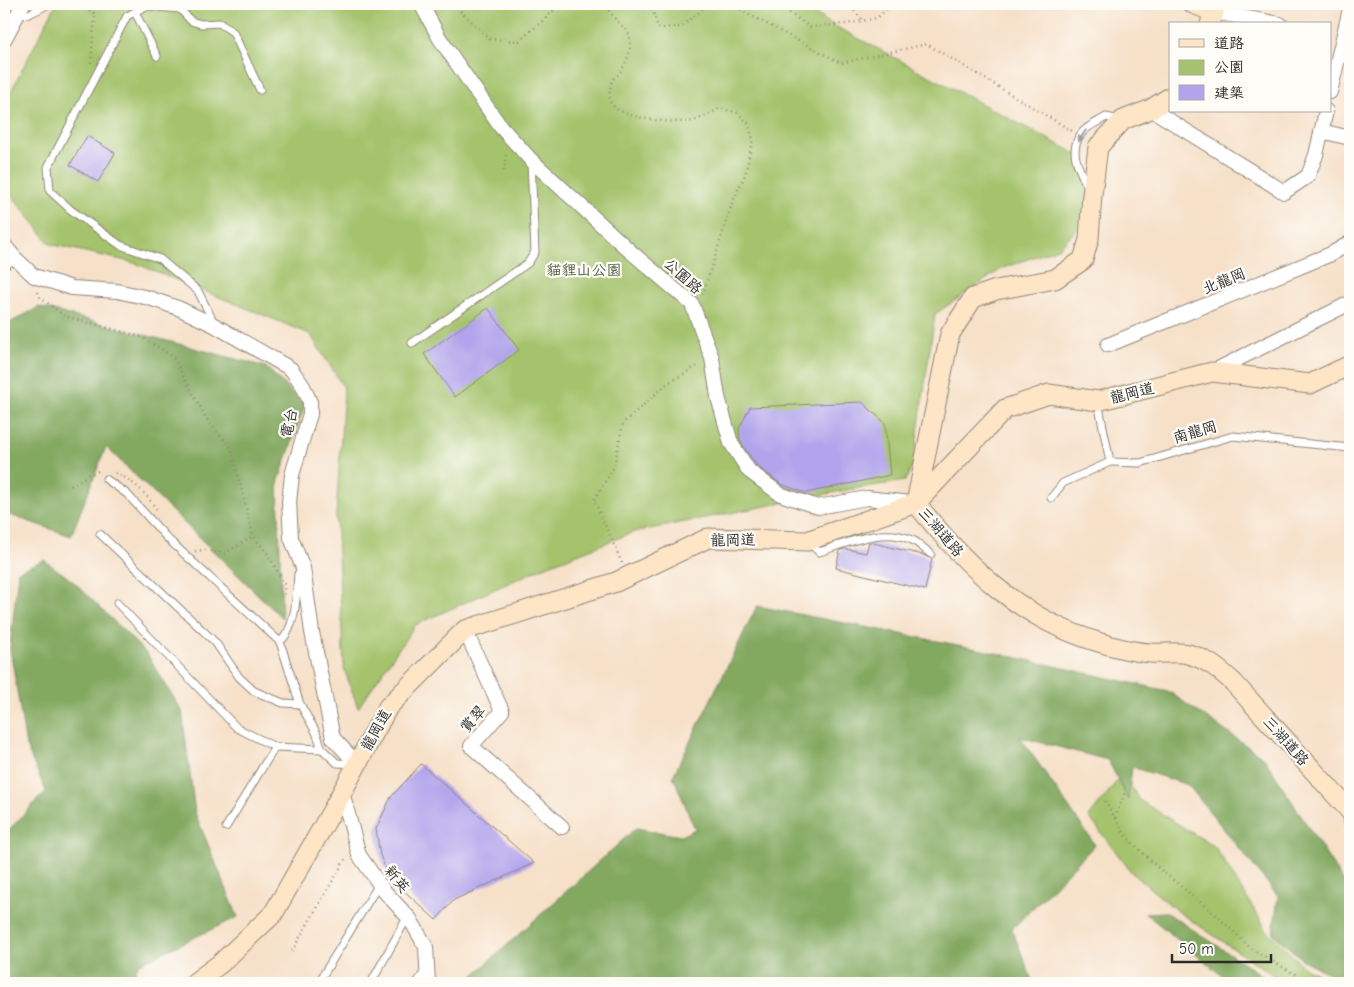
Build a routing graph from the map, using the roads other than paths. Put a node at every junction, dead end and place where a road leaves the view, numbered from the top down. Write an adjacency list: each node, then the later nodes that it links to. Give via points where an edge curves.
1 (49, 4): 7 (lane, via 29,14)
2 (421, 4): 22 (street, 公園路, via 440,39 500,126)
3 (1193, 4): 9 (street)
4 (182, 7): 8 (lane, via 146,6); 15 (lane, via 191,21 219,23 233,32)
5 (1237, 9): 9 (street); 10 (street)
6 (1350, 9): 11 (street)
7 (19, 10): 12 (street)
8 (135, 12): 13 (lane); 28 (lane, via 127,16 48,167 50,191 120,245 160,259 198,291)
9 (1212, 18)
10 (1274, 22)
11 (1341, 35): 14 (street)
12 (4, 40)
13 (157, 56)
14 (1332, 82)
15 (260, 90)
16 (1169, 97): 17 (street, 三湖道路)
17 (1150, 109): 19 (street, 三湖道路); 20 (street, via 1284,192 1308,176)
18 (1326, 112): 20 (street)
19 (1123, 120): 23 (street, 三湖道路, via 1098,147); 23 (lane, one-way to 23, via 1106,117 1086,129 1075,146 1076,164)
20 (1321, 131): 21 (street)
21 (1350, 138)
22 (531, 160): 29 (lane, via 535,246 528,263); 38 (street, 公園路, via 692,304 712,358 718,397 731,443 749,471 780,494 818,507 867,498)
23 (1092, 195): 38 (street, 三湖道路, via 1089,239 1083,260 1055,278 973,298 950,334)
24 (1350, 243): 30 (street, 北龍岡, via 1331,254)
25 (4, 244): 26 (street, 電台)
26 (9, 262): 28 (street, 電台, via 34,276 72,288 117,291 149,298)
27 (1350, 303): 32 (street)
28 (214, 325): 42 (street, 電台, via 291,369 310,402 310,414 292,475 289,502 290,538)
29 (412, 343)
30 (1108, 345)
31 (1350, 365): 32 (street, 龍岡道, via 1310,384)
32 (1212, 372): 33 (street, 龍岡道)
33 (1098, 402): 35 (lane); 38 (street, 龍岡道, via 1049,394 1005,408)
34 (1350, 448): 35 (lane, 南龍岡, via 1233,436 1140,462)
35 (1110, 462): 37 (lane, via 1063,483)
36 (106, 479): 45 (lane, via 127,494 168,539)
37 (1051, 498)
38 (916, 503): 40 (street, 龍岡道); 51 (street, 三湖道路, via 981,576 1038,618 1099,642 1149,653 1188,654 1214,664)
39 (100, 534): 46 (lane, via 214,642 239,677 254,691 282,702)
40 (807, 541): 41 (lane, via 819,552 893,534 913,540); 44 (street, 龍岡道, via 708,538 616,582)
41 (931, 554)
42 (303, 568): 45 (lane, via 298,574 294,616); 49 (street, 電台, via 333,738)
43 (117, 603): 47 (lane, via 237,728)
44 (465, 630): 49 (street, 龍岡道, via 388,706); 53 (street, 賞翠, via 502,711 471,746)
45 (280, 642): 46 (lane)
46 (300, 704): 48 (lane)
47 (275, 747): 48 (lane); 52 (lane)
48 (322, 749): 49 (lane, via 336,762)
49 (357, 764): 50 (street, 龍岡道)
50 (342, 792): 55 (street, 新英, via 359,855); 59 (street, 龍岡道, via 273,914 221,963)
51 (1347, 808): 54 (lane)
52 (226, 826)
53 (562, 826)
54 (1350, 836)
55 (379, 884): 56 (street, 新英); 58 (lane)
56 (408, 916): 57 (street, 新英, via 426,947); 60 (lane)
57 (427, 967): 61 (lane); 62 (street, 新英)
58 (320, 980)
59 (194, 983)
60 (370, 983)
61 (417, 983)
62 (428, 983)

